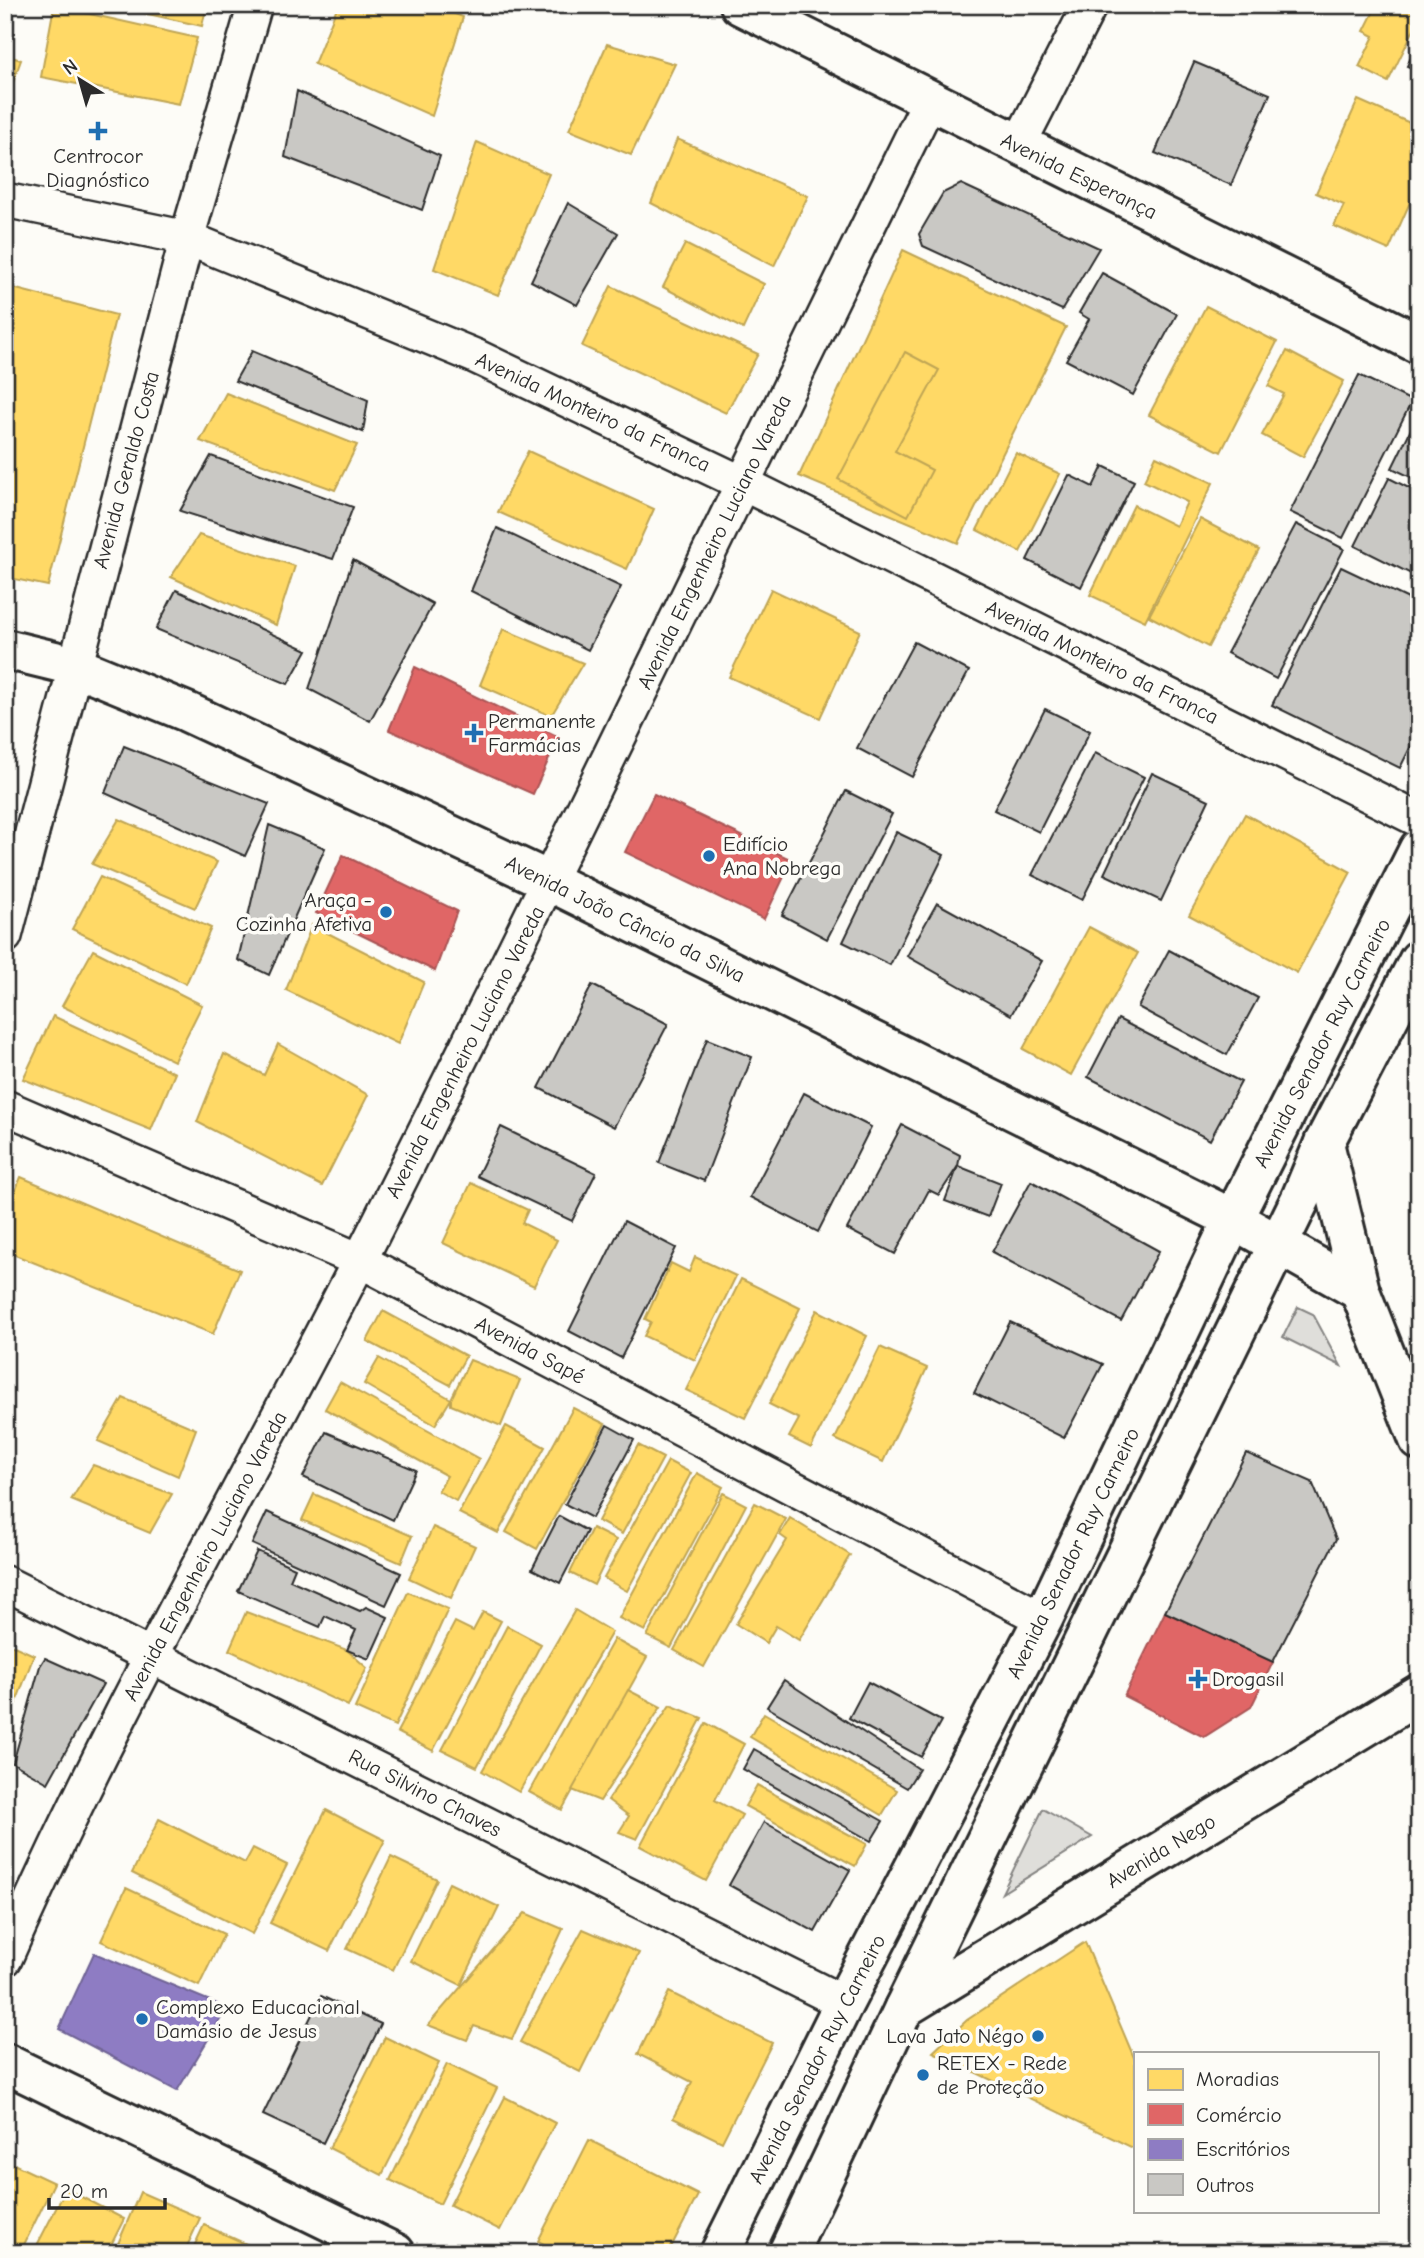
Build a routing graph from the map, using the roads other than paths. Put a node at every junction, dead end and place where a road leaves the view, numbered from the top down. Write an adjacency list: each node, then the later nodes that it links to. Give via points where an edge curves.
1 (256, 5): 8 (street, Avenida Geraldo Costa)
2 (740, 5): 4 (main road, Avenida Esperança)
3 (1090, 5): 6 (street)
4 (786, 15): 5 (main road, Avenida Esperança)
5 (930, 100): 6 (main road, Avenida Esperança); 10 (street, Avenida Engenheiro Luciano Vareda)
6 (1018, 146): 9 (main road, Avenida Esperança)
7 (5, 200): 8 (street, Avenida Monteiro da Franca)
8 (187, 238): 10 (street, Avenida Monteiro da Franca, via 475,356); 12 (street, Avenida Geraldo Costa)
9 (1419, 344)
10 (742, 483): 13 (street, Avenida Monteiro da Franca); 15 (street, Avenida Engenheiro Luciano Vareda)
11 (5, 649): 12 (main road, Avenida João Câncio da Silva)
12 (75, 666): 15 (main road, Avenida João Câncio da Silva, via 187,712); 16 (street, Avenida Geraldo Costa)
13 (1419, 820)
14 (1419, 849): 20 (main road, Avenida Senador Ruy Carneiro)
15 (551, 881): 20 (main road, Avenida João Câncio da Silva); 22 (street, Avenida Engenheiro Luciano Vareda)
16 (5, 936)
17 (1419, 960): 19 (main road)
18 (5, 1107): 22 (street, Avenida Sapé)
19 (1324, 1143): 21 (main road); 23 (main road)
20 (1233, 1219): 21 (main road, Avenida João Câncio da Silva); 26 (main road, Avenida Senador Ruy Carneiro)
21 (1277, 1242): 23 (main road, Avenida João Câncio da Silva); 31 (main road)
22 (359, 1260): 26 (street, Avenida Sapé); 27 (street, Avenida Engenheiro Luciano Vareda)
23 (1360, 1291): 24 (main road)
24 (1419, 1440)
25 (5, 1583): 27 (street, Rua Silvino Chaves)
26 (1043, 1619): 30 (main road, Avenida Senador Ruy Carneiro)
27 (152, 1655): 29 (street, Avenida Engenheiro Luciano Vareda, via 46,1866); 30 (street, Rua Silvino Chaves)
28 (1419, 1693): 31 (main road, Avenida Nego)
29 (5, 1959)
30 (844, 2003): 34 (main road, Avenida Senador Ruy Carneiro)
31 (904, 2008): 35 (main road)
32 (5, 2063): 33 (main road)
33 (395, 2253)
34 (720, 2253)
35 (788, 2253)

